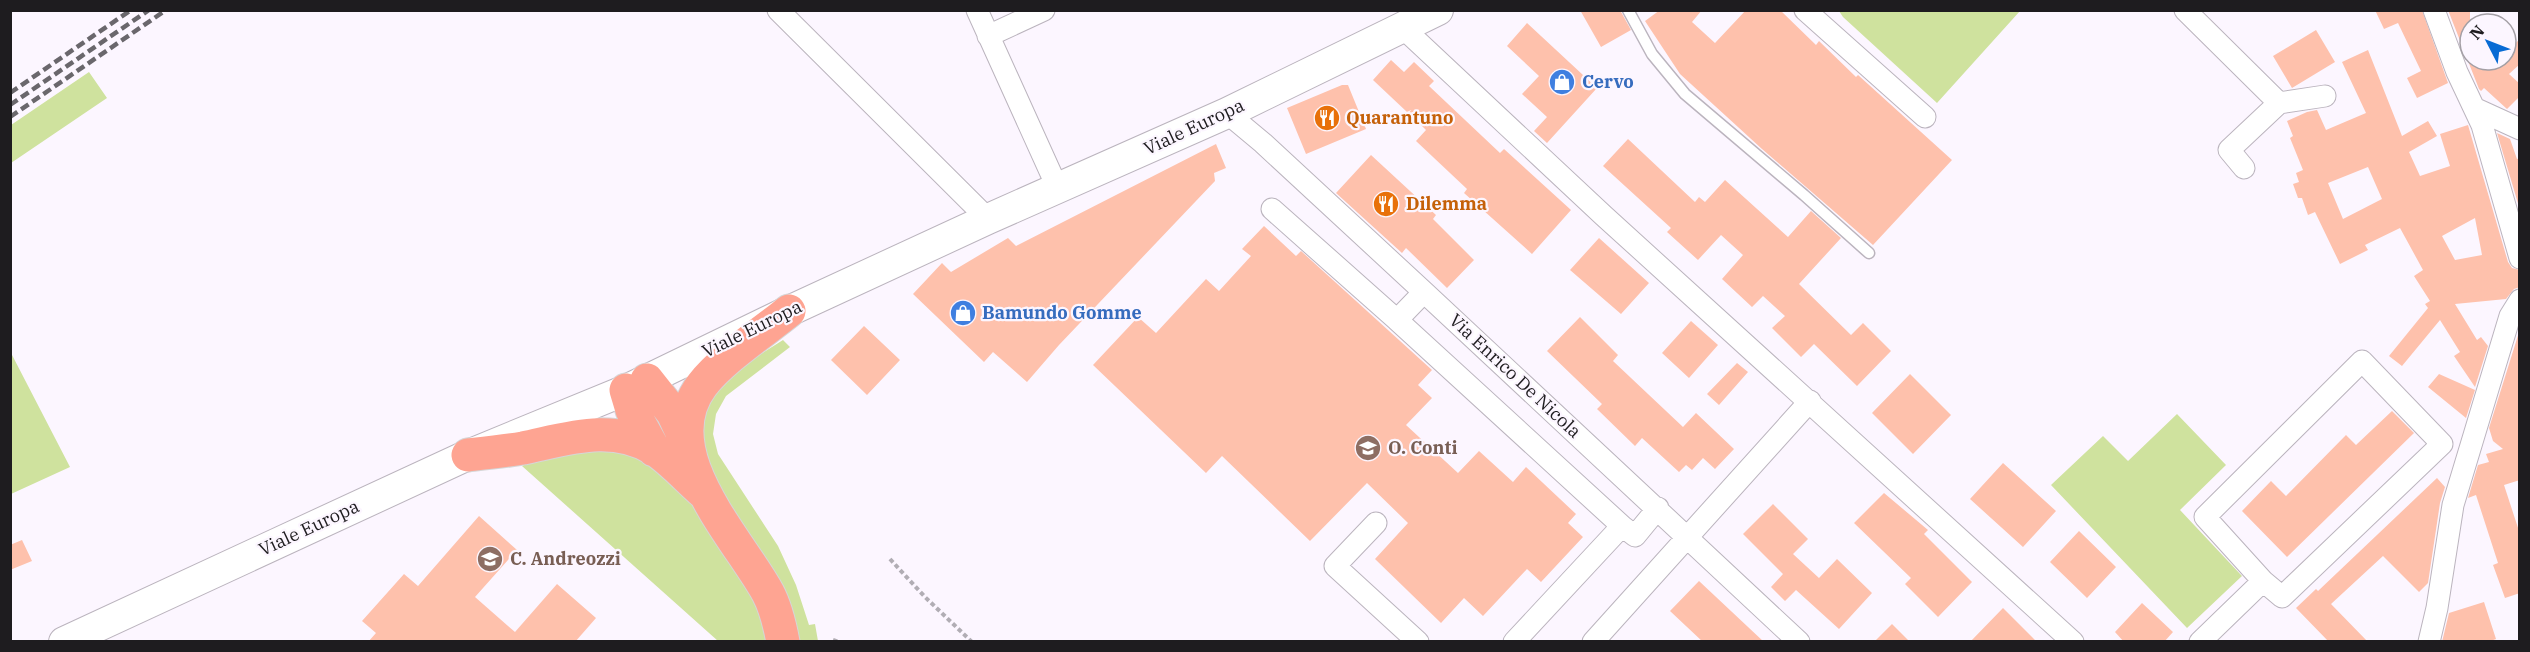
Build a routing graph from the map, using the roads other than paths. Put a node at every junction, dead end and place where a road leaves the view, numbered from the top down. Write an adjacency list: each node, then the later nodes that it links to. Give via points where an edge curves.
1 (778, 10): 20 (street)
2 (977, 10): 10 (street)
3 (1044, 10): 10 (street)
4 (1438, 10): 9 (main road, Viale Europa)
5 (1628, 10): 21 (lane, via 1652,54 1685,94)
6 (1805, 10): 15 (street)
7 (2186, 10): 12 (street)
8 (2433, 10): 13 (street)
9 (1402, 27): 14 (main road, Viale Europa); 28 (street)
10 (988, 36): 18 (street)
11 (2325, 96): 12 (street)
12 (2278, 103): 17 (street, via 2229,150)
13 (2474, 108): 16 (street); 22 (street)
14 (1227, 113): 18 (main road, Viale Europa); 23 (street, Via Enrico De Nicola)
15 (1925, 117)
16 (2520, 129)
17 (2244, 168)
18 (1058, 189): 20 (main road, Viale Europa)
19 (1272, 209): 26 (street)
20 (988, 219): 25 (main road, Viale Europa)
21 (1869, 253)
22 (2520, 258)
23 (1424, 292): 26 (street); 33 (street, Via Enrico De Nicola)
24 (2520, 300): 46 (street, via 2510,316 2453,505)
25 (789, 310): 27 (main road, Viale Europa); 29 (highway, via 701,386 687,416)
26 (1397, 320): 35 (street)
27 (637, 385): 29 (highway, via 673,413); 30 (highway, via 632,410); 31 (main road, Viale Europa)
28 (1810, 401): 36 (street); 44 (street)
29 (686, 441): 32 (highway)
30 (654, 450): 31 (highway, via 631,438 577,435); 32 (highway)
31 (468, 455): 38 (main road, Viale Europa)
32 (704, 493): 39 (highway, via 769,595)
33 (1659, 508): 35 (street, via 1635,536); 36 (street, Via Enrico De Nicola)
34 (1376, 523): 40 (street, via 1335,566)
35 (1622, 526): 41 (street)
36 (1689, 536): 42 (street); 43 (street, Via Enrico De Nicola)
37 (2263, 580): 37 (street, via 2282,597 2442,444 2362,361 2205,518); 45 (street)
38 (64, 642)
39 (783, 642)
40 (1418, 642)
41 (1514, 642)
42 (1593, 642)
43 (1799, 642)
44 (2073, 642)
45 (2200, 642)
46 (2429, 642)

